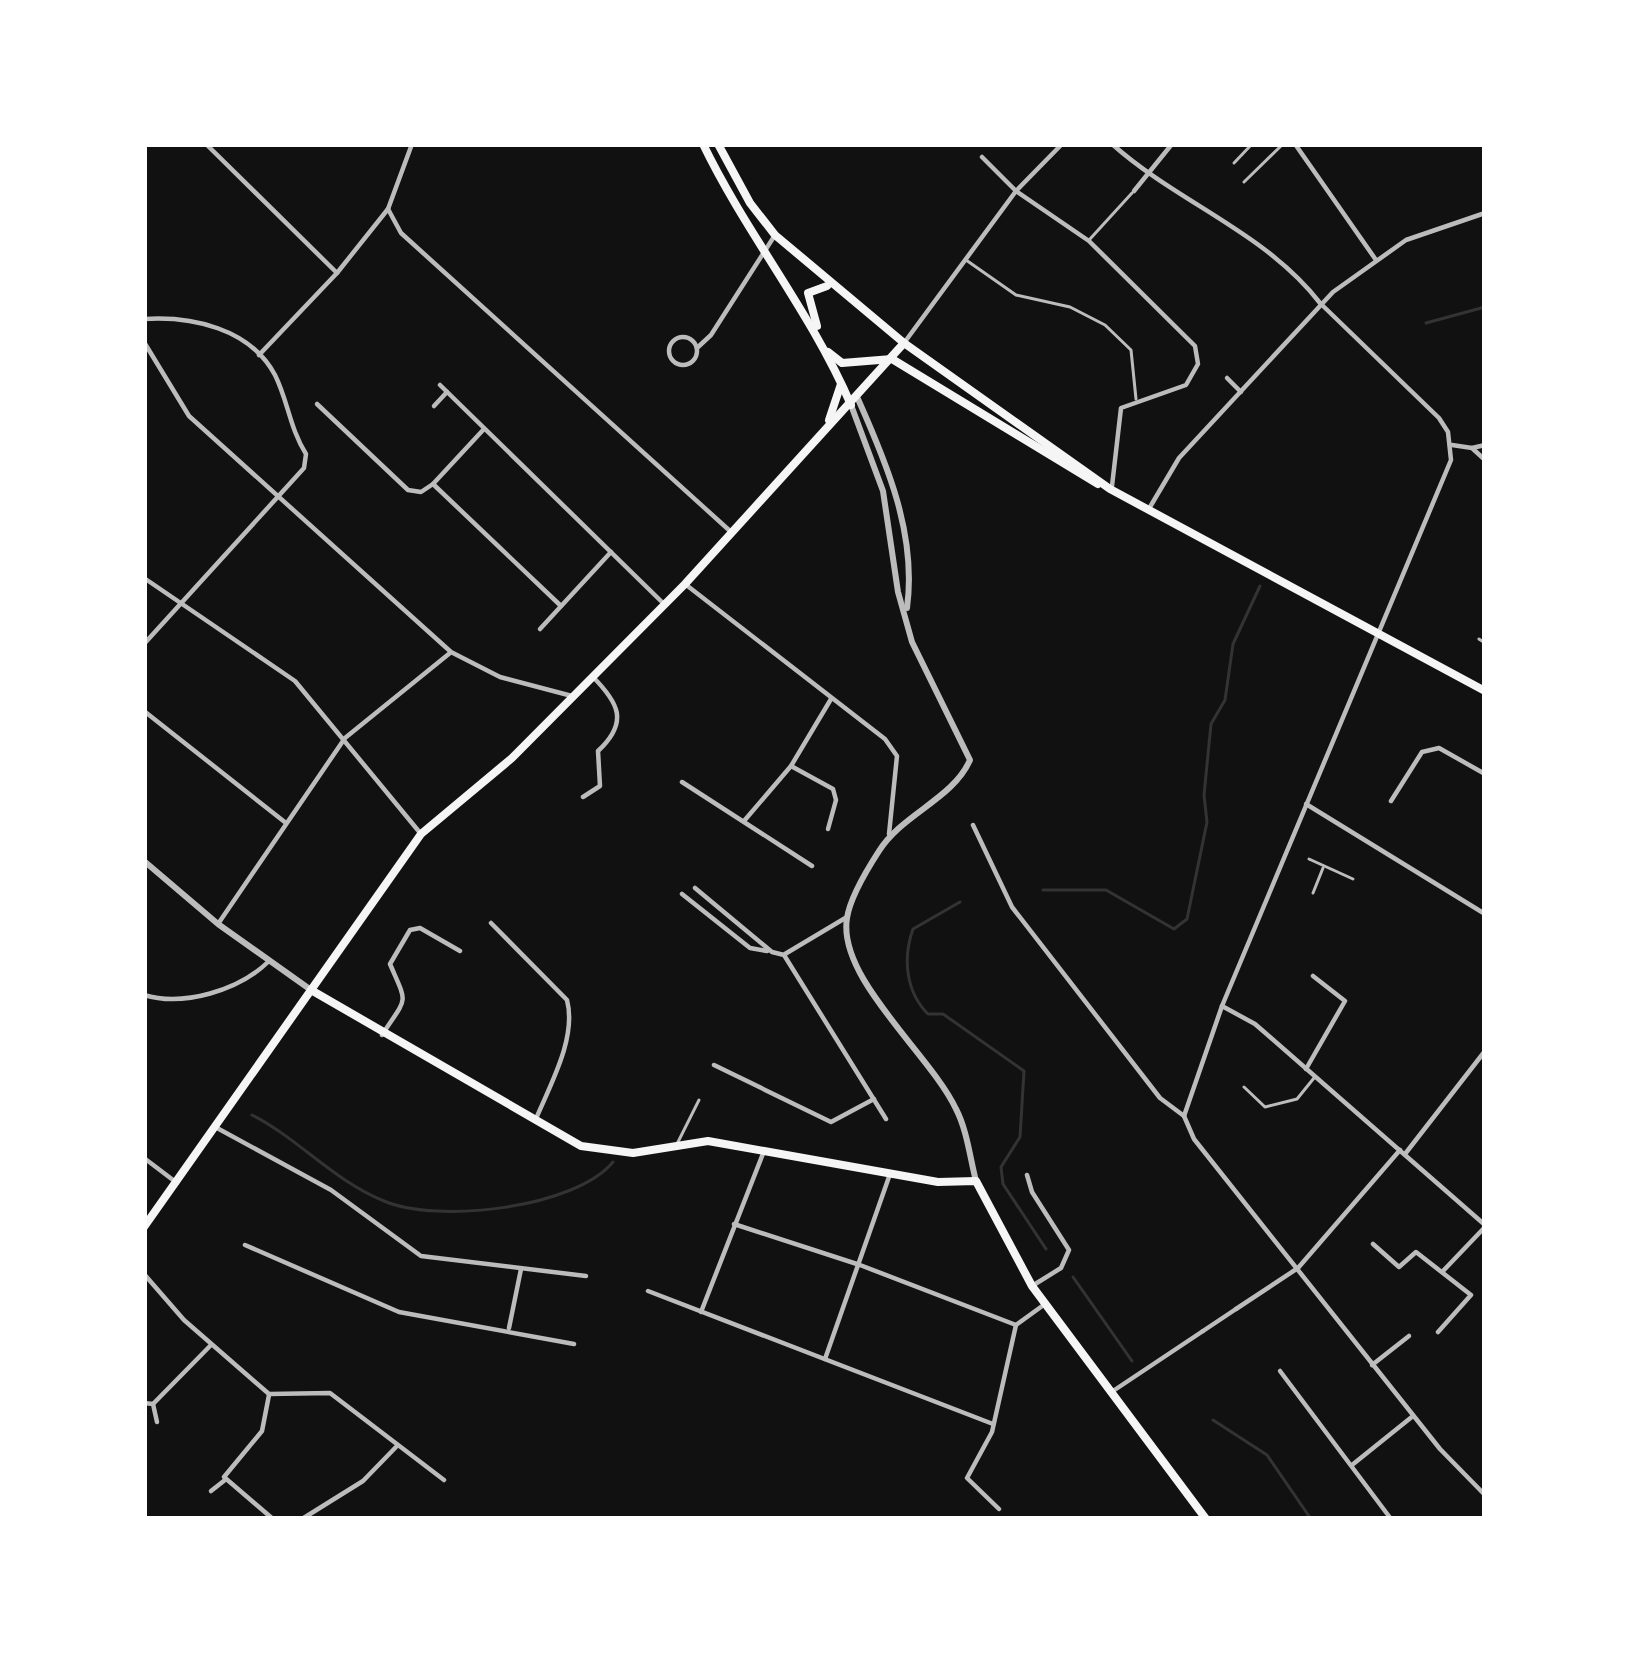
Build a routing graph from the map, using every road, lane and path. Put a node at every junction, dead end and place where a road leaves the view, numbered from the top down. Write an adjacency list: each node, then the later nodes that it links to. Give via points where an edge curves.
1 (206, 144): 24 (street)
2 (412, 144): 17 (street)
3 (703, 144): 21 (main road)
4 (718, 144): 19 (main road)
5 (1061, 144): 16 (street)
6 (1112, 144): 13 (street)
7 (1172, 144): 13 (street)
8 (1252, 144): 12 (lane)
9 (1283, 144): 14 (lane)
10 (1295, 144): 23 (street)
11 (982, 157): 16 (street)
12 (1234, 163)
13 (1147, 175): 15 (street); 26 (street, via 1266,247)
14 (1244, 182)
15 (1134, 190): 20 (lane)
16 (1016, 191): 20 (street); 22 (street)
17 (388, 208): 24 (street); 52 (street, via 401,233)
18 (1485, 213): 23 (street, via 1406,240)
19 (775, 235): 21 (street); 25 (main road)
20 (1089, 241): 40 (street, via 1195,346 1198,364 1186,385)
21 (764, 252): 28 (main road); 31 (street)
22 (964, 259): 30 (street); 40 (lane, via 1024,298 1062,304 1105,325 1131,350)
23 (1376, 260): 26 (street)
24 (337, 273): 33 (street)
25 (834, 288): 28 (main road, via 822,284 808,293); 30 (main road)
26 (1321, 304): 39 (street); 46 (street)
27 (144, 319): 33 (street, via 206,322)
28 (822, 338): 32 (main road)
29 (144, 342): 50 (street, via 189,416)
30 (904, 343): 34 (main road); 49 (main road)
31 (697, 348): 31 (street, via 684,366 668,353 680,338)
32 (828, 352): 34 (main road, via 842,362); 36 (main road)
33 (259, 355): 50 (street, via 307,454)
34 (892, 359): 41 (main road); 49 (main road)
35 (1227, 378): 39 (street)
36 (841, 382): 41 (main road); 44 (main road)
37 (440, 385): 38 (street)
38 (447, 392): 43 (street); 45 (street)
39 (1241, 392): 51 (street, via 1179,458)
40 (1136, 399): 49 (street, via 1120,408)
41 (854, 402): 44 (main road); 59 (street, via 884,491); 59 (street, via 898,501)
42 (317, 404): 48 (street, via 408,490)
43 (434, 406)
44 (827, 423): 52 (main road)
45 (484, 429): 48 (street); 53 (street)
46 (1452, 445): 47 (street); 61 (street)
47 (1485, 453)
48 (433, 484): 58 (street)
49 (1110, 489): 51 (main road)
50 (277, 496): 57 (street); 63 (street)
51 (1148, 511): 61 (main road)
52 (730, 531): 55 (main road)
53 (610, 552): 56 (street); 58 (street)
54 (144, 578): 57 (street)
55 (685, 584): 56 (main road); 67 (street)
56 (664, 604): 64 (main road)
57 (178, 605): 62 (street); 69 (street, via 295,681)
58 (561, 606): 60 (street)
59 (906, 610): 81 (street, via 912,642 970,760)
60 (540, 629)
61 (1379, 632): 65 (main road); 75 (street)
62 (144, 644)
63 (451, 652): 66 (street, via 500,677); 69 (street)
64 (592, 676): 66 (main road); 73 (street, via 616,701 619,722 598,751 600,786)
65 (1485, 691)
66 (572, 696): 80 (main road)
67 (831, 699): 70 (street); 81 (street, via 897,756)
68 (144, 711): 77 (street)
69 (345, 738): 77 (street); 80 (street)
70 (790, 766): 76 (street); 79 (street, via 832,789)
71 (1485, 774): 74 (street, via 1438,748 1422,752)
72 (682, 782): 76 (street)
73 (583, 797)
74 (1391, 802)
75 (1306, 804): 90 (street); 101 (street)
76 (742, 822): 84 (street)
77 (286, 823): 93 (street)
78 (973, 825): 110 (street, via 1012,907 1160,1098)
79 (828, 830)
80 (421, 834): 99 (main road)
81 (890, 837): 91 (street)
82 (1309, 860): 85 (lane)
83 (144, 861): 93 (street)
84 (812, 866)
85 (1324, 866): 86 (lane); 88 (lane)
86 (1353, 879)
87 (695, 888): 95 (street)
88 (1313, 893)
89 (682, 894): 95 (street, via 750,949)
90 (1485, 914)
91 (847, 917): 96 (street); 120 (street, via 861,973 958,1110)
92 (491, 922): 112 (street, via 570,1010)
93 (218, 924): 97 (street)
94 (460, 951): 102 (street, via 410,930 390,964 404,1000)
95 (772, 952): 96 (street)
96 (784, 955): 108 (street)
97 (268, 962): 99 (street); 100 (street, via 250,979 186,999)
98 (1313, 976): 105 (street, via 1345,1001)
99 (311, 990): 102 (main road); 113 (main road)
100 (144, 995)
101 (1222, 1006): 105 (street); 110 (street)
102 (382, 1036): 112 (main road)
103 (1485, 1051): 116 (street)
104 (714, 1065): 108 (street, via 831,1122)
105 (1306, 1069): 106 (street)
106 (1315, 1077): 107 (lane, via 1297,1099 1265,1107); 116 (street)
107 (1244, 1087)
108 (874, 1099): 111 (street)
109 (699, 1100): 114 (lane)
110 (1184, 1116): 128 (street)
111 (886, 1119)
112 (536, 1120): 114 (main road, via 581,1146 633,1153)
113 (217, 1128): 121 (main road); 129 (street, via 331,1190 421,1256)
114 (677, 1143): 115 (main road)
115 (764, 1150): 118 (main road); 122 (street)
116 (1402, 1152): 123 (street); 128 (street)
117 (144, 1158): 121 (street)
118 (890, 1174): 120 (main road); 127 (street)
119 (1028, 1175): 133 (street, via 1070,1250 1061,1268)
120 (976, 1180): 133 (main road)
121 (177, 1183): 124 (main road)
122 (734, 1224): 127 (street); 136 (street)
123 (1485, 1226): 130 (street)
124 (144, 1227)
125 (1372, 1244): 130 (street, via 1399,1267 1416,1252)
126 (244, 1245): 138 (street, via 399,1312)
127 (860, 1265): 137 (street); 143 (street)
128 (1298, 1268): 144 (street); 146 (street)
129 (521, 1269): 131 (street); 138 (street)
130 (1443, 1271): 139 (street, via 1471,1295)
131 (586, 1276)
132 (145, 1278): 142 (street)
133 (1032, 1286): 135 (main road)
134 (649, 1292): 136 (street)
135 (1045, 1304): 137 (street); 146 (main road)
136 (701, 1312): 143 (street)
137 (1016, 1325): 152 (street)
138 (509, 1330): 141 (street)
139 (1438, 1332)
140 (1409, 1336): 144 (street)
141 (574, 1344)
142 (211, 1346): 147 (street); 149 (street)
143 (825, 1360): 152 (street)
144 (1372, 1365): 150 (street)
145 (1280, 1371): 154 (street)
146 (1110, 1393): 162 (main road)
147 (269, 1394): 153 (street, via 330,1393); 155 (street, via 262,1431)
148 (144, 1403): 149 (street)
149 (153, 1404): 151 (street)
150 (1413, 1417): 154 (street); 158 (street)
151 (157, 1422)
152 (993, 1424): 159 (street, via 967,1478)
153 (396, 1447): 156 (street); 161 (street, via 363,1481)
154 (1352, 1465): 163 (street)
155 (226, 1480): 157 (street); 160 (street)
156 (444, 1480)
157 (211, 1490)
158 (1485, 1495)
159 (999, 1509)
160 (273, 1519)
161 (302, 1519)
162 (1206, 1519)
163 (1391, 1519)

